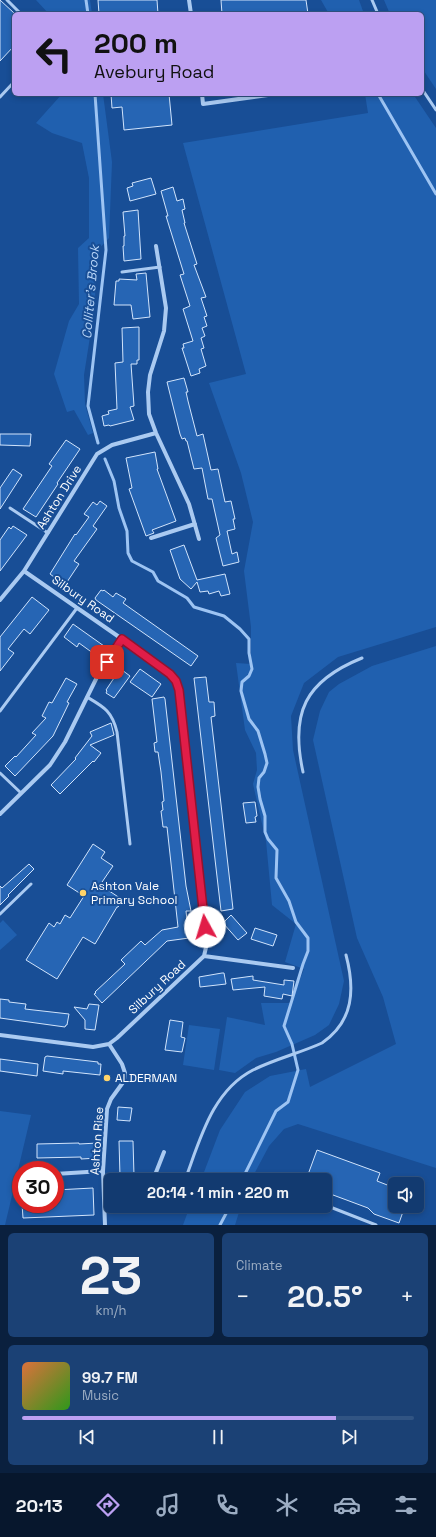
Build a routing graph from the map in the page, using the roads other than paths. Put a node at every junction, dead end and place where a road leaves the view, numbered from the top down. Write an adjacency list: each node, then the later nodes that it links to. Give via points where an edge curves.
1 (7, 0): 4 (lane)
2 (189, 0): 5 (street)
3 (372, 0): 6 (lane)
4 (19, 12)
5 (191, 12)
6 (377, 12)
7 (12, 84): 11 (lane)
8 (424, 92): 12 (lane)
9 (202, 96): 10 (street, via 203,104)
10 (261, 96)
11 (0, 97)
12 (436, 110)
13 (156, 246): 14 (street)
14 (160, 267): 15 (lane); 16 (street, via 166,308 164,331 150,375 148,392 150,414)
15 (122, 272)
16 (156, 432): 18 (street, via 189,504); 19 (street, Ashton Drive, via 112,445 97,454)
17 (10, 508): 19 (lane)
18 (195, 524): 20 (street); 21 (street)
19 (48, 533): 22 (street, Ashton Drive)
20 (150, 538)
21 (199, 539)
22 (24, 571): 23 (street, Ashton Drive); 24 (street, Silbury Road)
23 (0, 600)
24 (77, 608): 25 (street, Silbury Road); 28 (lane)
25 (122, 639): 27 (street, via 99,673); 37 (street, Silbury Road, via 170,674 179,690 207,943)
26 (362, 658): 29 (lane, via 340,667 324,678 304,704 297,737)
27 (87, 697): 31 (street, via 65,742 50,765); 33 (lane, via 105,708 114,721)
28 (0, 712)
29 (303, 772)
30 (0, 773): 31 (lane)
31 (21, 793): 32 (street)
32 (0, 814)
33 (130, 844)
34 (31, 884): 35 (lane)
35 (0, 914)
36 (346, 955): 45 (lane, via 352,984 349,1006 341,1025 329,1038 314,1047 253,1071 225,1094 207,1123)
37 (204, 956): 38 (street); 40 (street, Silbury Road)
38 (293, 968)
39 (0, 1035): 40 (street, via 93,1047)
40 (109, 1044): 42 (street, Ashton Rise, via 125,1073 124,1081 107,1109)
41 (164, 1152): 44 (street)
42 (103, 1171): 43 (street); 46 (street, Ashton Rise)
43 (64, 1173)
44 (156, 1173)
45 (188, 1173)
46 (104, 1182)
47 (332, 1208): 50 (lane)
48 (105, 1213): 49 (street, Ashton Rise)
49 (105, 1225)
50 (376, 1225)

